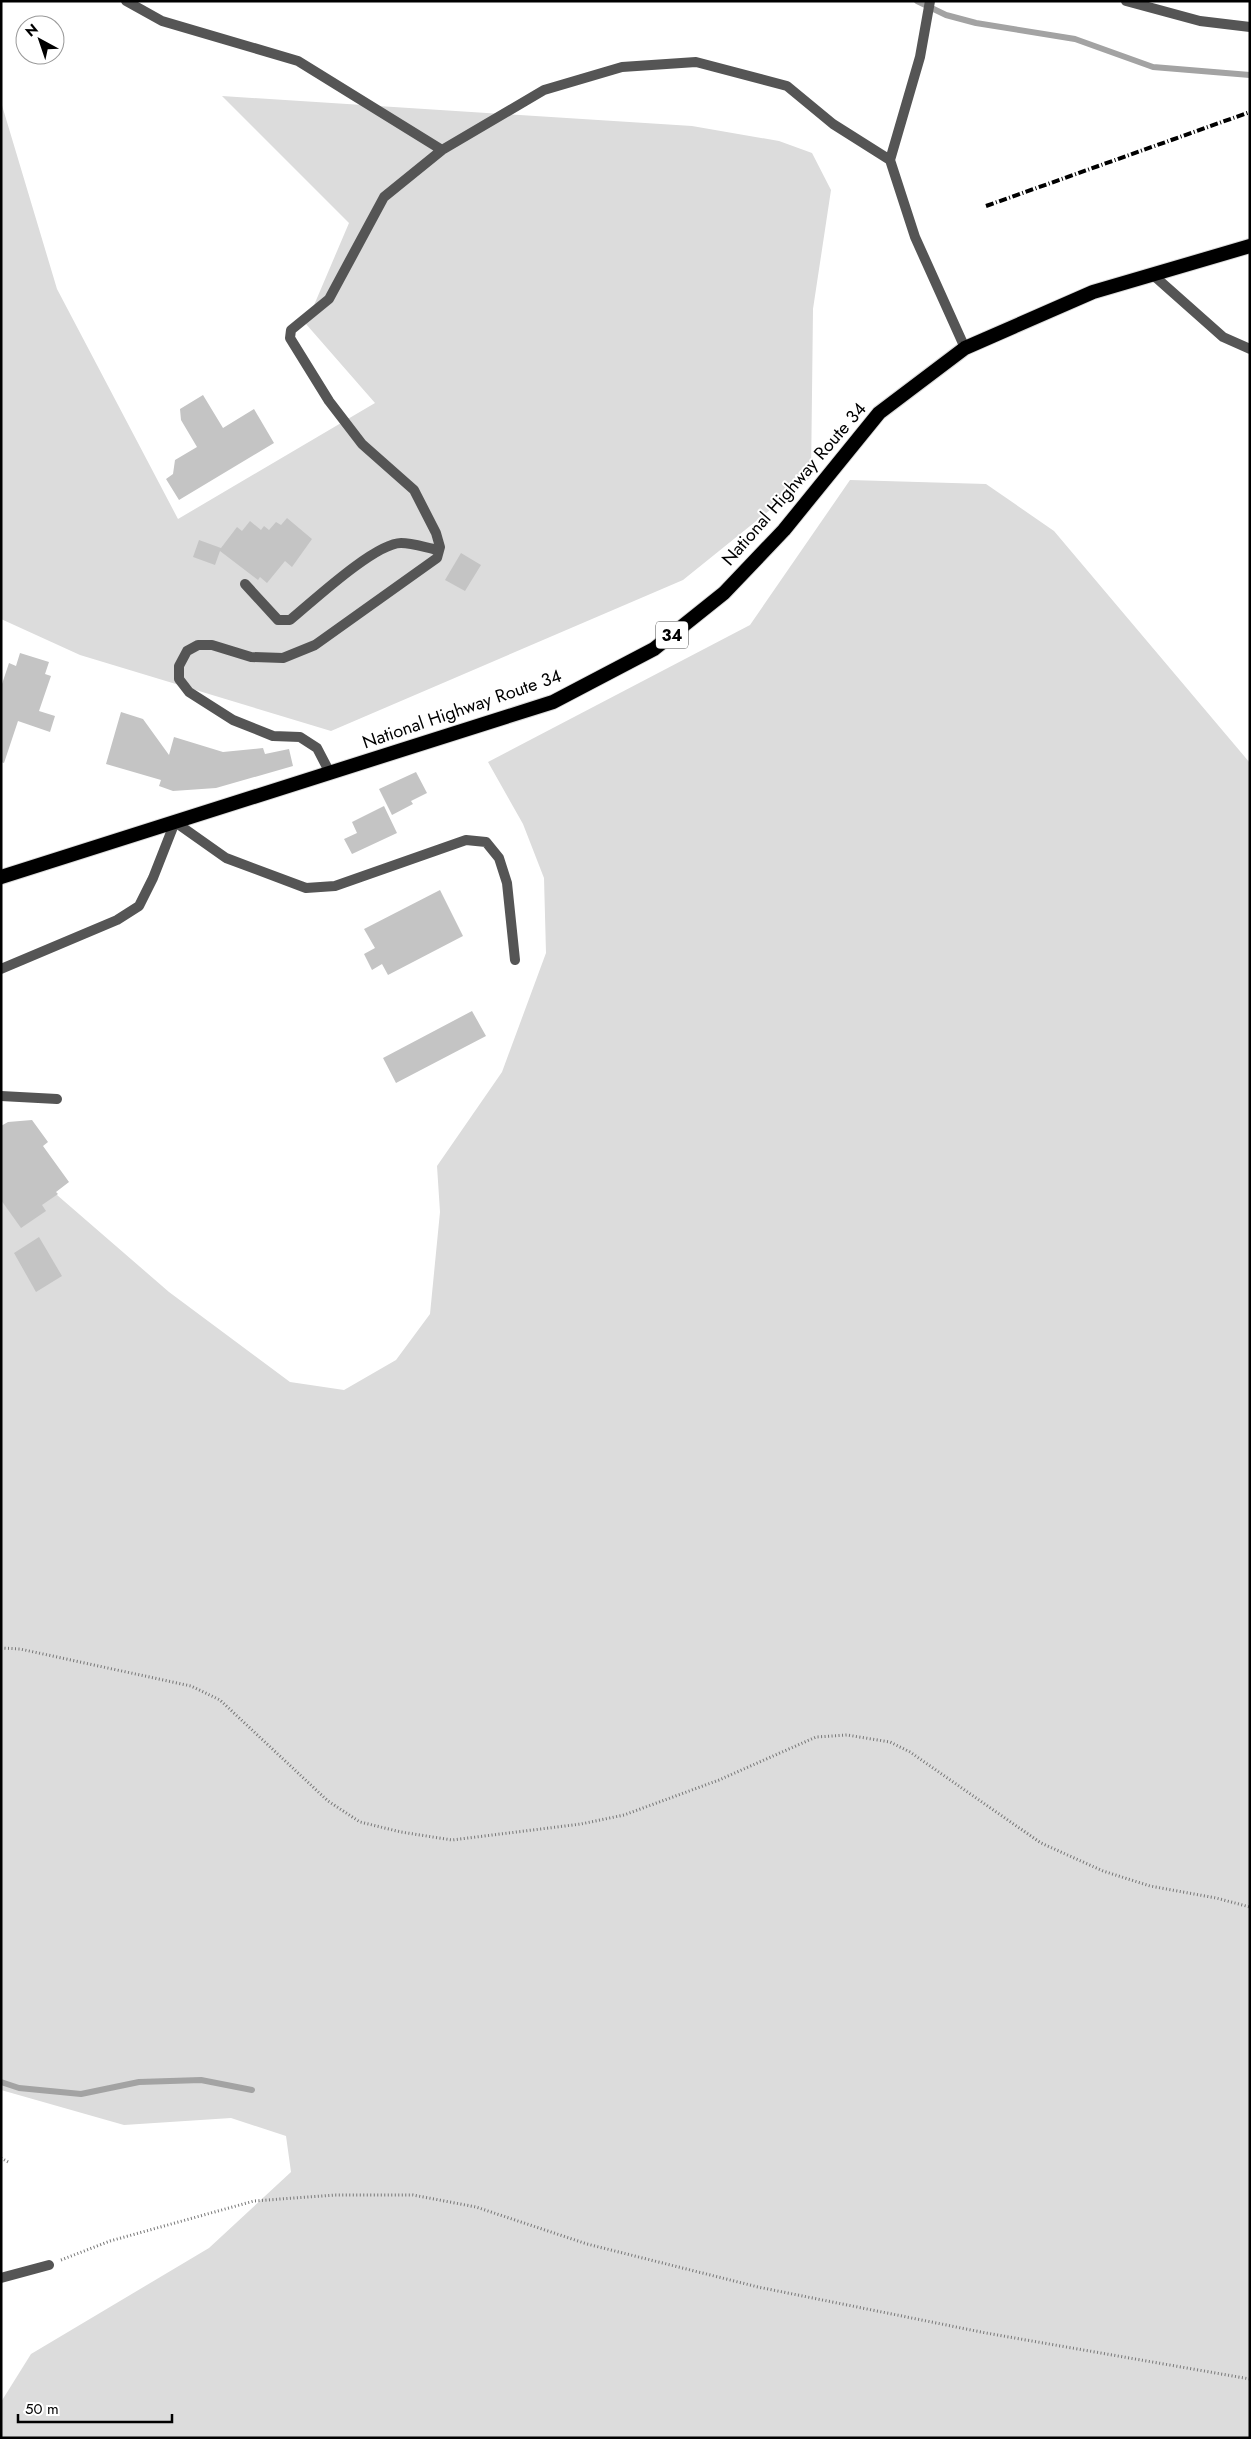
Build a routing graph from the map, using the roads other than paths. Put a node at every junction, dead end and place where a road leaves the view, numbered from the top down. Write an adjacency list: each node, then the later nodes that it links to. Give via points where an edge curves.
1 (126, 1): 5 (street, via 162,21 298,61)
2 (930, 1): 6 (street, via 920,57)
3 (1126, 1): 4 (street, via 1200,21)
4 (1250, 27)
5 (442, 150): 6 (street, via 544,90 622,67 696,62 787,86 833,124); 11 (street, via 384,197 329,299 292,330 290,338 329,401 362,444 414,490 436,533)
6 (890, 160): 9 (street, via 915,236)
7 (1250, 246): 8 (highway, National Highway Route 34 / 34)
8 (1152, 274): 9 (highway, National Highway Route 34 / 34, via 1093,292); 10 (street, via 1223,337)
9 (965, 348): 13 (highway, National Highway Route 34 / 34, via 879,413 784,530 730,586 654,649 553,702)
10 (1250, 350)
11 (439, 550): 12 (street, via 400,543 387,546 368,557 290,620 278,620); 13 (street, via 437,558 315,645 283,658 251,658 212,644 198,645 187,651 179,666 180,679 189,692 233,720 273,736 300,737 317,748)
12 (245, 584)
13 (330, 772): 14 (highway, National Highway Route 34 / 34)
14 (175, 822): 15 (highway, National Highway Route 34 / 34); 16 (street, via 226,858 306,888 335,886 466,840 486,842 499,858 507,883); 17 (street, via 138,906 117,920)
15 (1, 877)
16 (515, 960)
17 (1, 969)
18 (1, 1096): 19 (street)
19 (57, 1099)
20 (49, 2265): 21 (street)
21 (1, 2278)

